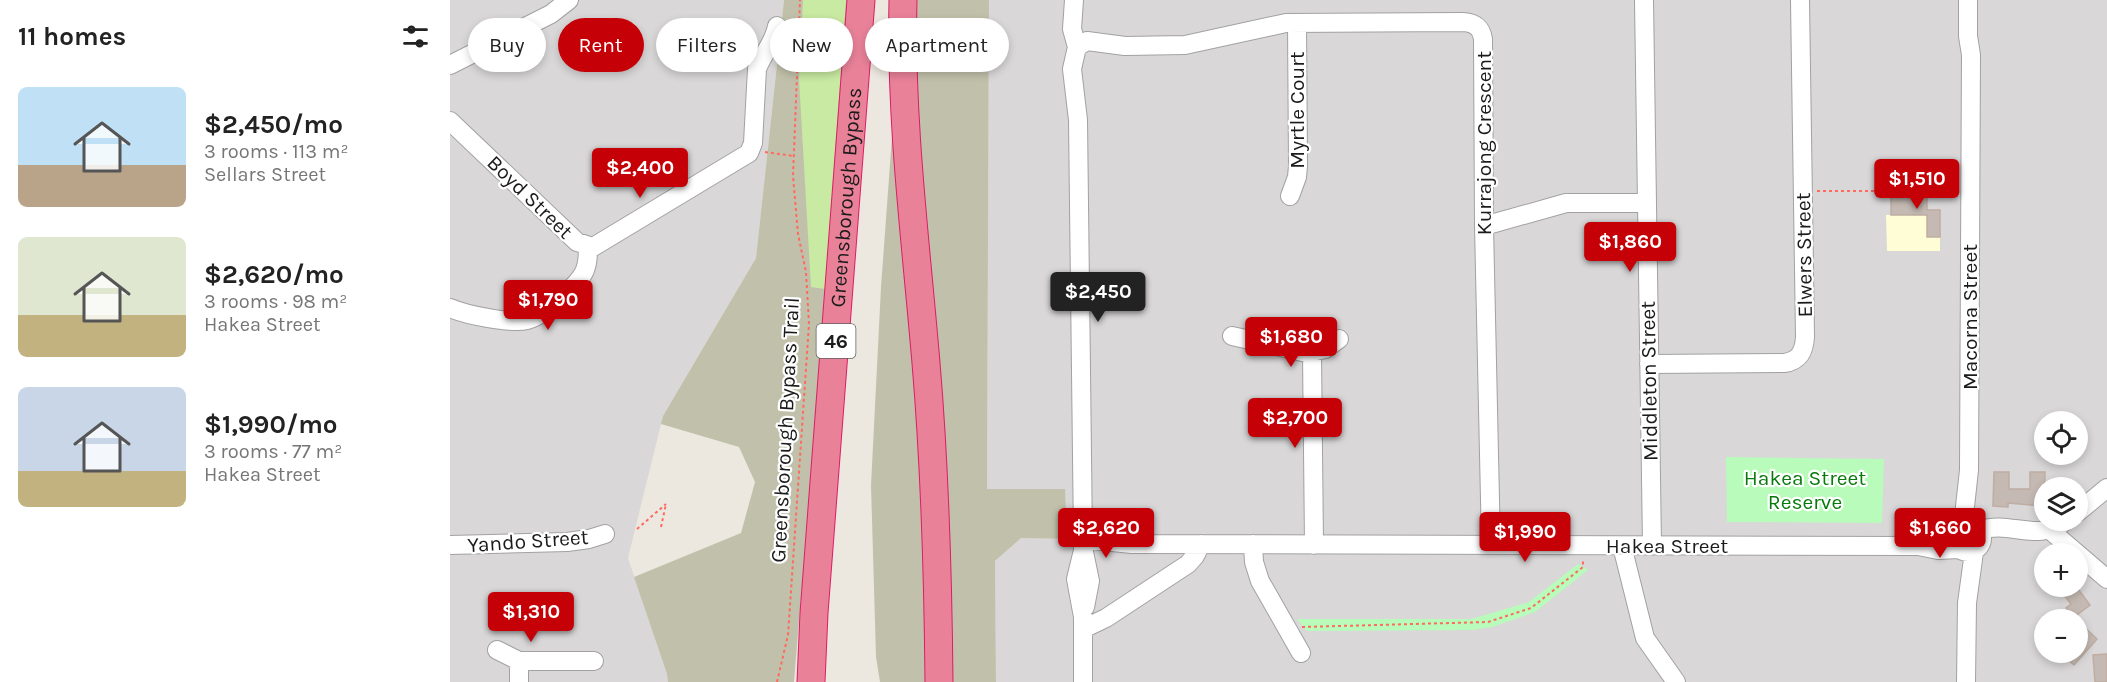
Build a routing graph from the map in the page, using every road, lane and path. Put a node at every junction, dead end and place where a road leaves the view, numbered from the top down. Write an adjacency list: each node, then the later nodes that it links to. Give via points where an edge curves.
1 (568, 0): 15 (street, via 551,14)
2 (800, 0): 18 (path, Greensborough Bypass Trail)
3 (861, 0): 55 (highway, Greensborough Bypass / 46)
4 (903, 0): 56 (highway, via 908,166 932,441)
5 (1074, 0): 13 (street, via 1072,29)
6 (1080, 0): 13 (street)
7 (1644, 0): 22 (street, Middleton Street)
8 (1800, 0): 29 (street, Elwers Street, via 1805,337 1802,352 1797,359 1784,363)
9 (1968, 0): 14 (street, Macorna Street)
10 (1980, 0): 14 (street, Macorna Street)
11 (1297, 22): 13 (street, Kurrajong Crescent, via 1185,45); 21 (street, Myrtle Court, via 1298,166); 23 (street, Kurrajong Crescent, via 1463,21 1480,28)
12 (770, 46): 17 (street, via 757,69)
13 (1083, 46): 41 (street, via 1072,69 1078,120)
14 (1971, 56): 36 (street, Macorna Street)
15 (450, 65)
16 (450, 121): 24 (street, Boyd Street, via 577,242)
17 (751, 150): 18 (path); 24 (street, Boyd Street, via 599,245)
18 (794, 156): 54 (path, Greensborough Bypass Trail, via 794,198 806,272 809,324 788,635)
19 (1815, 191): 20 (path)
20 (1955, 191)
21 (1290, 196)
22 (1647, 202): 23 (street, via 1566,203); 29 (street, Middleton Street)
23 (1484, 226): 42 (street, Kurrajong Crescent)
24 (588, 246): 25 (street, via 583,274 534,319 472,315)
25 (450, 308)
26 (1232, 336): 28 (street)
27 (1339, 339): 28 (street)
28 (1312, 353): 39 (street)
29 (1649, 364): 43 (street, Middleton Street)
30 (2107, 488): 31 (street)
31 (2088, 504)
32 (661, 527): 33 (path, via 666,504)
33 (637, 529)
34 (2051, 531): 36 (street, Hakea Street, via 2001,528); 46 (street)
35 (605, 534): 40 (street, Yando Street, via 567,542)
36 (1969, 539): 43 (street, Hakea Street, via 1918,546); 59 (street, Macorna Street)
37 (1201, 544): 38 (street, Hakea Street); 41 (street, Hakea Street); 47 (street, via 1188,564 1106,618)
38 (1253, 544): 39 (street, Hakea Street); 48 (street, via 1260,581)
39 (1314, 544): 42 (street, Hakea Street)
40 (450, 545)
41 (1083, 545): 47 (street, via 1076,579)
42 (1491, 545): 44 (street, Hakea Street)
43 (1652, 545): 44 (street, Hakea Street)
44 (1622, 546): 58 (street, via 1645,638)
45 (1583, 558): 48 (path, via 1583,567 1531,608 1488,622)
46 (2107, 579)
47 (1083, 623): 57 (street)
48 (1287, 627): 50 (street)
49 (497, 650): 51 (street)
50 (1301, 653)
51 (519, 661): 52 (street); 53 (street)
52 (594, 661)
53 (519, 682)
54 (777, 682)
55 (811, 682)
56 (939, 682)
57 (1083, 682)
58 (1676, 682)
59 (1966, 682)

